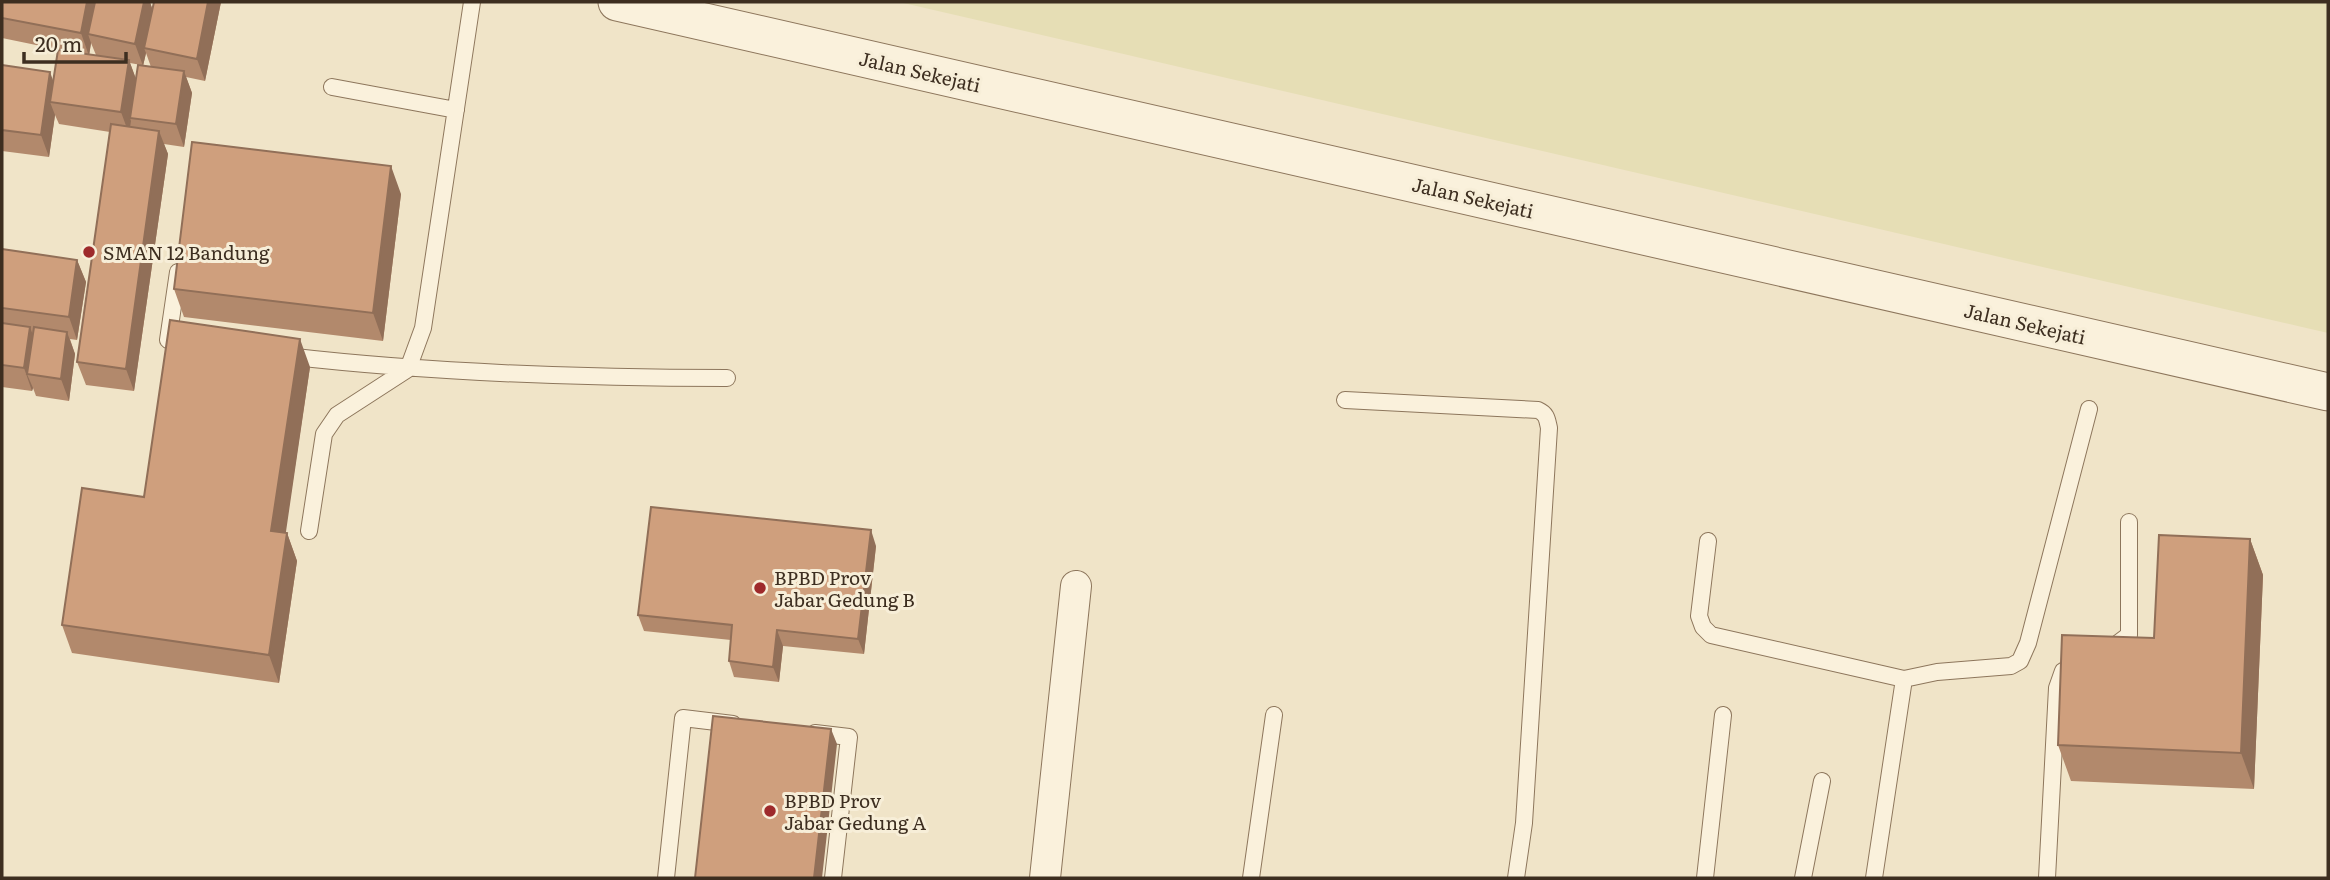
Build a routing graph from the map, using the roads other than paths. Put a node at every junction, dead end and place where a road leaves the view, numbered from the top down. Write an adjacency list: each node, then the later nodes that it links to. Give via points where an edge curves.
1 (472, 2): 4 (lane)
2 (617, 2): 10 (street, Jalan Sekejati)
3 (332, 87): 4 (lane)
4 (456, 110): 8 (lane, via 423,328)
5 (180, 262): 6 (lane, via 167,348)
6 (190, 345)
7 (272, 355): 8 (lane)
8 (408, 369): 9 (lane); 14 (lane, via 337,415 324,434)
9 (727, 378)
10 (2328, 392)
11 (1345, 400): 27 (lane, via 1538,410 1547,418 1524,823)
12 (2089, 409): 17 (lane, via 2020,661 2011,666)
13 (2129, 522): 31 (lane, via 2129,635 2063,671 2057,688)
14 (309, 531)
15 (1708, 541): 17 (lane, via 1699,616 1706,632)
16 (1076, 586): 25 (street)
17 (1904, 679): 30 (lane)
18 (1274, 715): 26 (lane)
19 (1723, 715): 28 (lane)
20 (752, 726): 23 (lane, via 683,719)
21 (794, 731): 24 (lane, via 849,737)
22 (1822, 781): 29 (lane)
23 (666, 878)
24 (833, 878)
25 (1045, 878)
26 (1251, 878)
27 (1516, 878)
28 (1705, 878)
29 (1802, 878)
30 (1874, 878)
31 (2047, 878)

